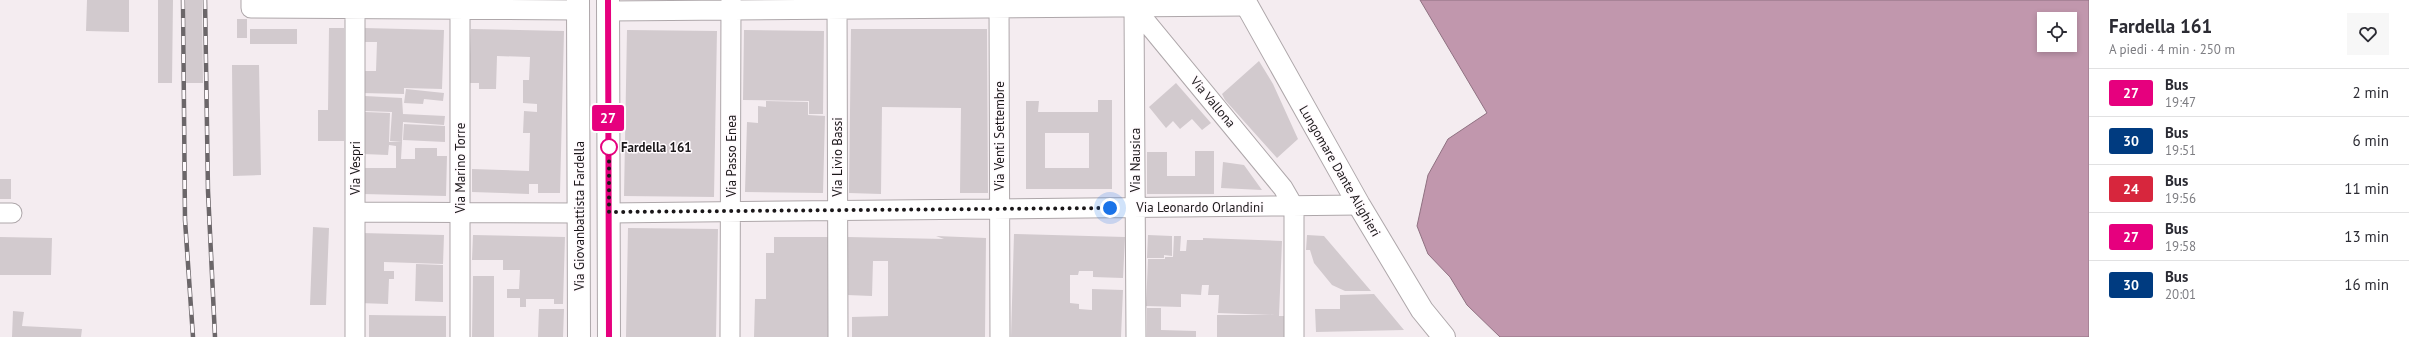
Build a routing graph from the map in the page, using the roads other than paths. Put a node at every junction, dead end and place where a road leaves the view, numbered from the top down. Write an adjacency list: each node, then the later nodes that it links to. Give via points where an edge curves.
1 (1131, 3): 2 (street); 6 (street); 12 (street, Via Vallona, via 1283,188); 14 (street, Via Nausica)
2 (1246, 3): 13 (main road, Lungomare Dante Alighieri)
3 (251, 4): 4 (street)
4 (354, 4): 7 (street); 18 (street, Via Vespri)
5 (967, 4): 6 (street); 10 (street)
6 (999, 4): 15 (street, Via Venti Settembre)
7 (460, 5): 8 (street); 20 (street, Via Marino Torre)
8 (578, 5): 21 (main road, Via Giovanbattista Fardella)
9 (731, 5): 10 (street); 11 (street); 17 (street, Via Passo Enea)
10 (837, 5): 16 (street, Via Livio Bassi)
11 (608, 6): 19 (main road)
12 (1294, 206): 13 (street, Via Leonardo Orlandini); 14 (street, Via Leonardo Orlandini); 30 (street)
13 (1359, 206): 31 (main road, Lungomare Dante Alighieri, via 1422,310)
14 (1135, 208): 15 (street, Via Leonardo Orlandini); 29 (street, Via Nausica)
15 (999, 209): 16 (street, Via Leonardo Orlandini); 28 (street, Via Venti Settembre)
16 (837, 210): 17 (street, Via Leonardo Orlandini); 27 (street, Via Livio Bassi)
17 (731, 211): 19 (street, Via Leonardo Orlandini); 26 (street, Via Passo Enea)
18 (355, 212): 20 (street); 22 (street, Via Vespri)
19 (609, 212): 25 (main road)
20 (460, 213): 21 (street); 23 (street, Via Marino Torre)
21 (579, 214): 24 (main road, Via Giovanbattista Fardella)
22 (355, 337)
23 (460, 337)
24 (579, 337)
25 (609, 337)
26 (730, 337)
27 (838, 337)
28 (1000, 337)
29 (1136, 337)
30 (1294, 337)
31 (1444, 337)

